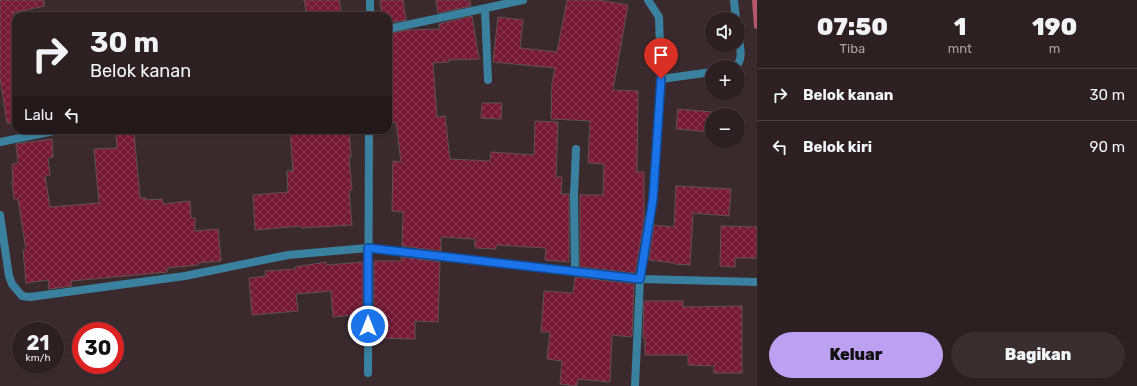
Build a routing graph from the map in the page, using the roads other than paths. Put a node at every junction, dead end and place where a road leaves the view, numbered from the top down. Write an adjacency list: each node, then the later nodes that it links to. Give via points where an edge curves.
1 (370, 0): 6 (street)
2 (523, 0): 5 (street)
3 (648, 0): 10 (street, via 659,17)
4 (734, 1): 7 (street)
5 (485, 9): 8 (street); 11 (street)
6 (370, 12)
7 (735, 12)
8 (392, 28)
9 (705, 73): 10 (street)
10 (661, 79): 19 (street, via 653,199)
11 (488, 80)
12 (39, 134): 14 (street)
13 (369, 134): 17 (street)
14 (0, 142)
15 (576, 149): 18 (street)
16 (0, 216): 17 (street, via 9,276 22,296 30,297 184,276 288,255)
17 (368, 248): 18 (street); 21 (street)
18 (575, 272): 19 (street)
19 (640, 279): 20 (street); 22 (street)
20 (757, 282)
21 (368, 373)
22 (635, 386)

